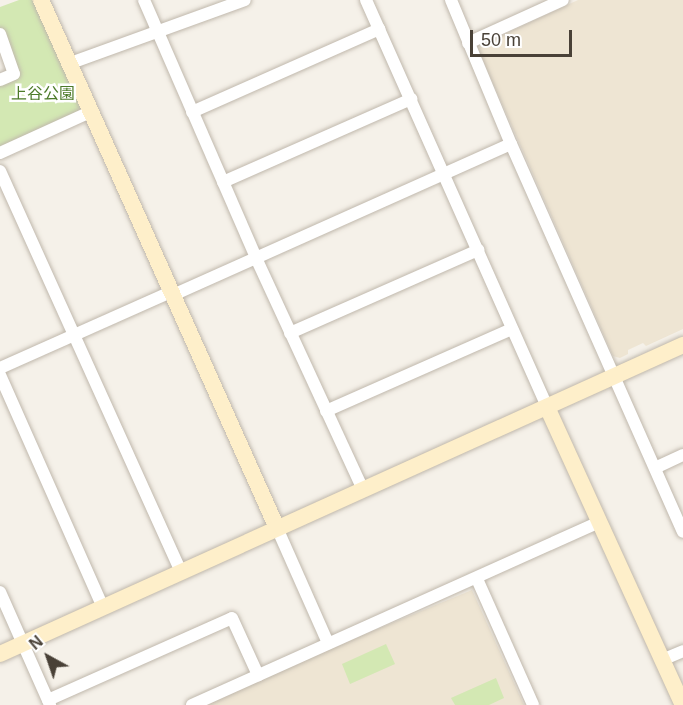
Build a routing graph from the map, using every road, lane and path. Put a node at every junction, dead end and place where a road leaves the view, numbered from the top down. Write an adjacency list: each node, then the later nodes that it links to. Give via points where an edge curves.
1 (41, 0): 11 (street)
2 (144, 0): 8 (street)
3 (245, 0): 8 (street)
4 (366, 0): 7 (street)
5 (451, 0): 10 (street)
6 (563, 0): 10 (street)
7 (379, 29): 13 (street); 15 (street)
8 (157, 32): 11 (street); 15 (street)
9 (0, 34): 12 (street, via 14,74)
10 (468, 43): 16 (street)
11 (68, 64): 14 (street)
12 (0, 80)
13 (411, 99): 19 (street); 20 (street)
14 (90, 112): 17 (street); 23 (street)
15 (192, 112): 20 (street)
16 (511, 144): 19 (street); 30 (street)
17 (0, 153)
18 (0, 171): 26 (street)
19 (444, 174): 21 (street); 22 (street)
20 (223, 182): 22 (street)
21 (478, 250): 24 (street); 25 (street)
22 (256, 258): 23 (street); 25 (street)
23 (172, 294): 26 (street); 37 (street)
24 (512, 329): 31 (street); 32 (street)
25 (290, 333): 32 (street)
26 (74, 335): 28 (street); 39 (street)
27 (683, 345): 30 (street)
28 (0, 368)
29 (0, 375): 42 (street)
30 (615, 376): 31 (street); 34 (street)
31 (547, 407): 35 (street); 36 (street)
32 (326, 411): 35 (street)
33 (683, 455): 34 (street)
34 (656, 468): 38 (street)
35 (363, 490): 37 (street)
36 (599, 522): 40 (street); 47 (street)
37 (278, 528): 39 (street); 43 (street)
38 (683, 532)
39 (181, 572): 42 (street)
40 (477, 579): 43 (street); 51 (street)
41 (0, 592): 44 (street)
42 (104, 607): 44 (street)
43 (328, 643): 48 (street)
44 (23, 644): 46 (street); 49 (street)
45 (683, 651): 47 (street)
46 (0, 654)
47 (662, 660): 52 (street)
48 (258, 675): 49 (street, via 232,618); 50 (street)
49 (49, 703)
50 (192, 705)
51 (533, 705)
52 (682, 705)

